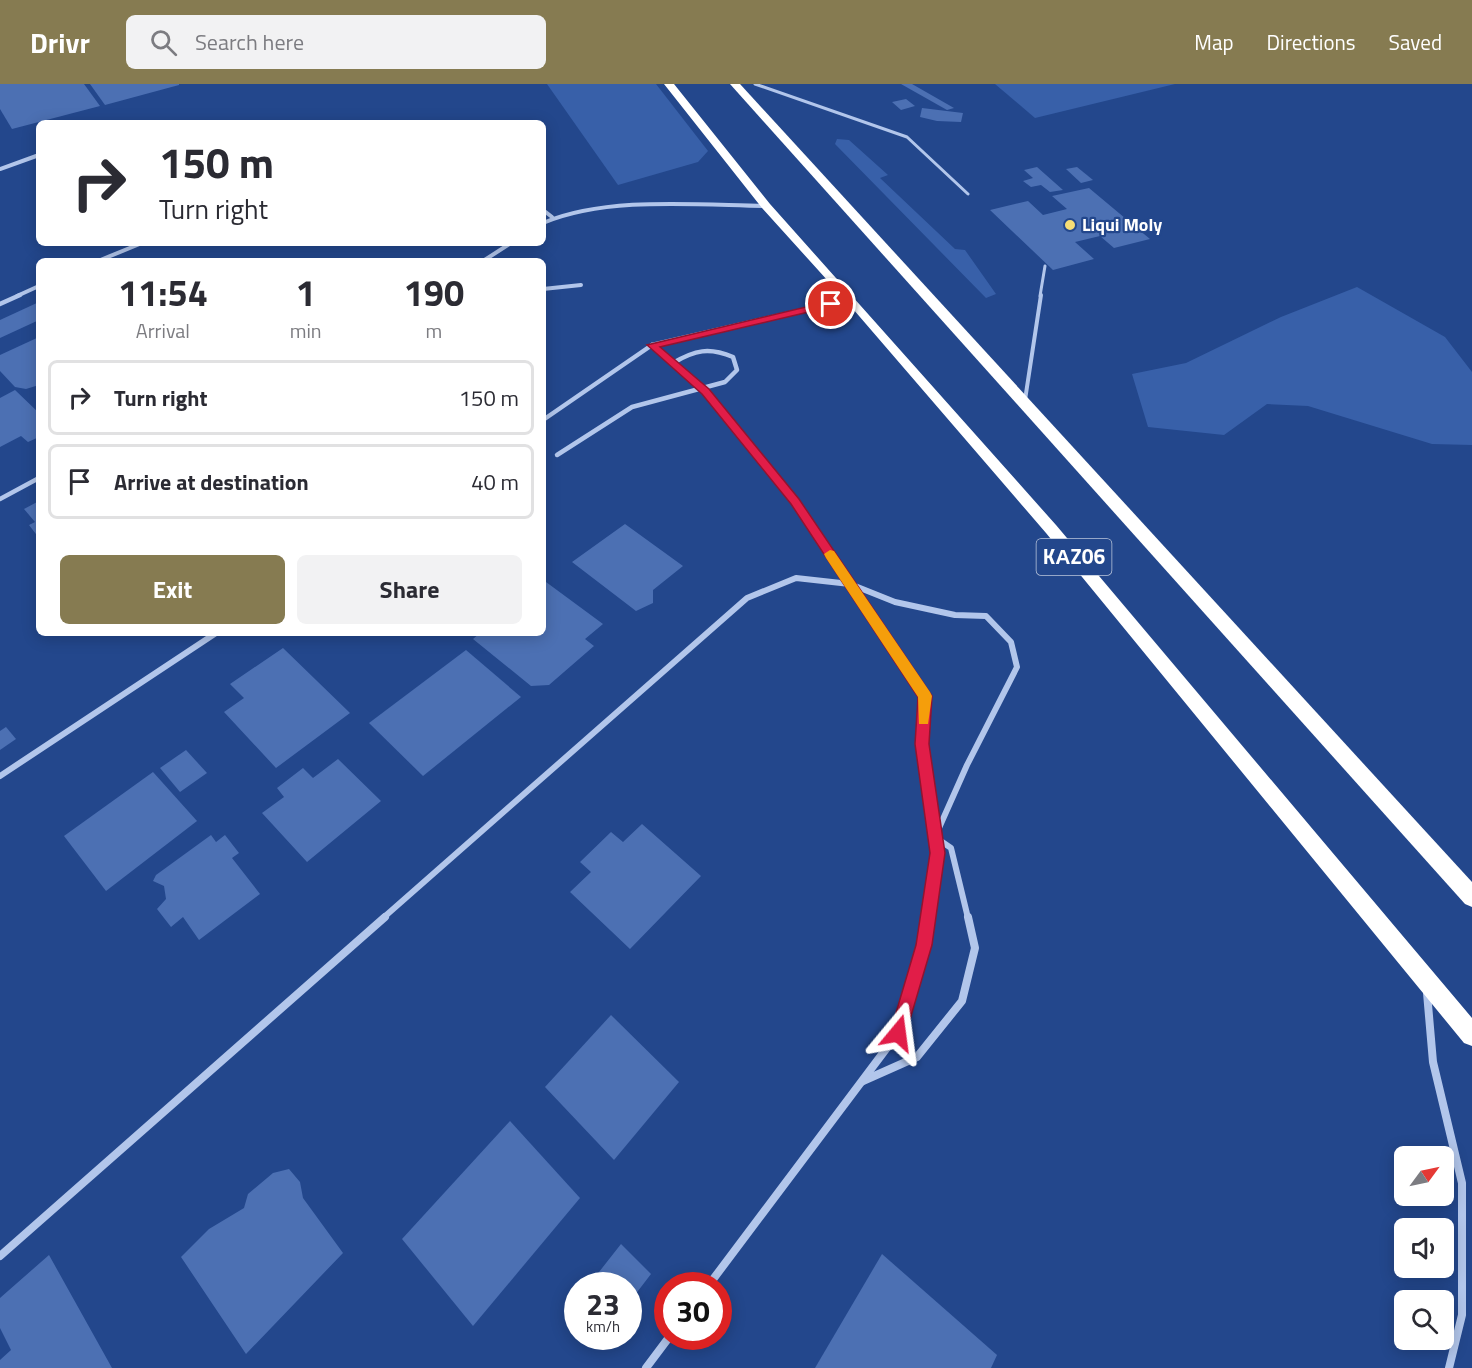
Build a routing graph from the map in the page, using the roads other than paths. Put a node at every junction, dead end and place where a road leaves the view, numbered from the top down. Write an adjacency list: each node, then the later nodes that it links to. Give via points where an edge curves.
1 (669, 84): 7 (highway, KАZ06)
2 (735, 84): 24 (highway, KАZ06)
3 (755, 84): 6 (lane, via 907,137)
4 (36, 156): 5 (street)
5 (0, 169)
6 (968, 194)
7 (766, 206): 9 (street, via 604,208); 19 (highway, KАZ06)
8 (546, 212): 9 (street)
9 (552, 217): 10 (street)
10 (546, 221)
11 (135, 246): 13 (street)
12 (506, 246): 14 (street)
13 (105, 258)
14 (488, 258)
15 (1046, 266): 24 (lane)
16 (581, 285): 18 (street)
17 (36, 287): 20 (street)
18 (546, 289)
19 (851, 299): 21 (street); 34 (highway, KАZ06, via 1051,529)
20 (0, 304)
21 (652, 345): 22 (street); 25 (street)
22 (673, 363): 23 (street); 23 (street, via 711,347 733,357 737,370 724,382)
23 (701, 388): 26 (street, via 632,407); 29 (street, via 795,501)
24 (1025, 402): 33 (highway, KАZ06)
25 (546, 418)
26 (556, 455)
27 (36, 480): 28 (street)
28 (0, 499)
29 (850, 584): 32 (street, via 925,696 922,744); 32 (street, via 895,602 956,615 986,616 1011,642 1017,667); 37 (street, via 796,578 747,598)
30 (211, 636): 31 (street)
31 (0, 776)
32 (935, 837): 36 (street, via 937,853 924,945 898,1033); 36 (street, via 951,848 975,948 962,1001 917,1057)
33 (1472, 897)
34 (1426, 980): 35 (highway, KАZ06); 41 (street, via 1432,1062 1462,1184 1462,1315)
35 (1472, 1035)
36 (863, 1081): 38 (street)
37 (0, 1256)
38 (719, 1272)
39 (660, 1350): 40 (street)
40 (646, 1368)
41 (1449, 1368)

